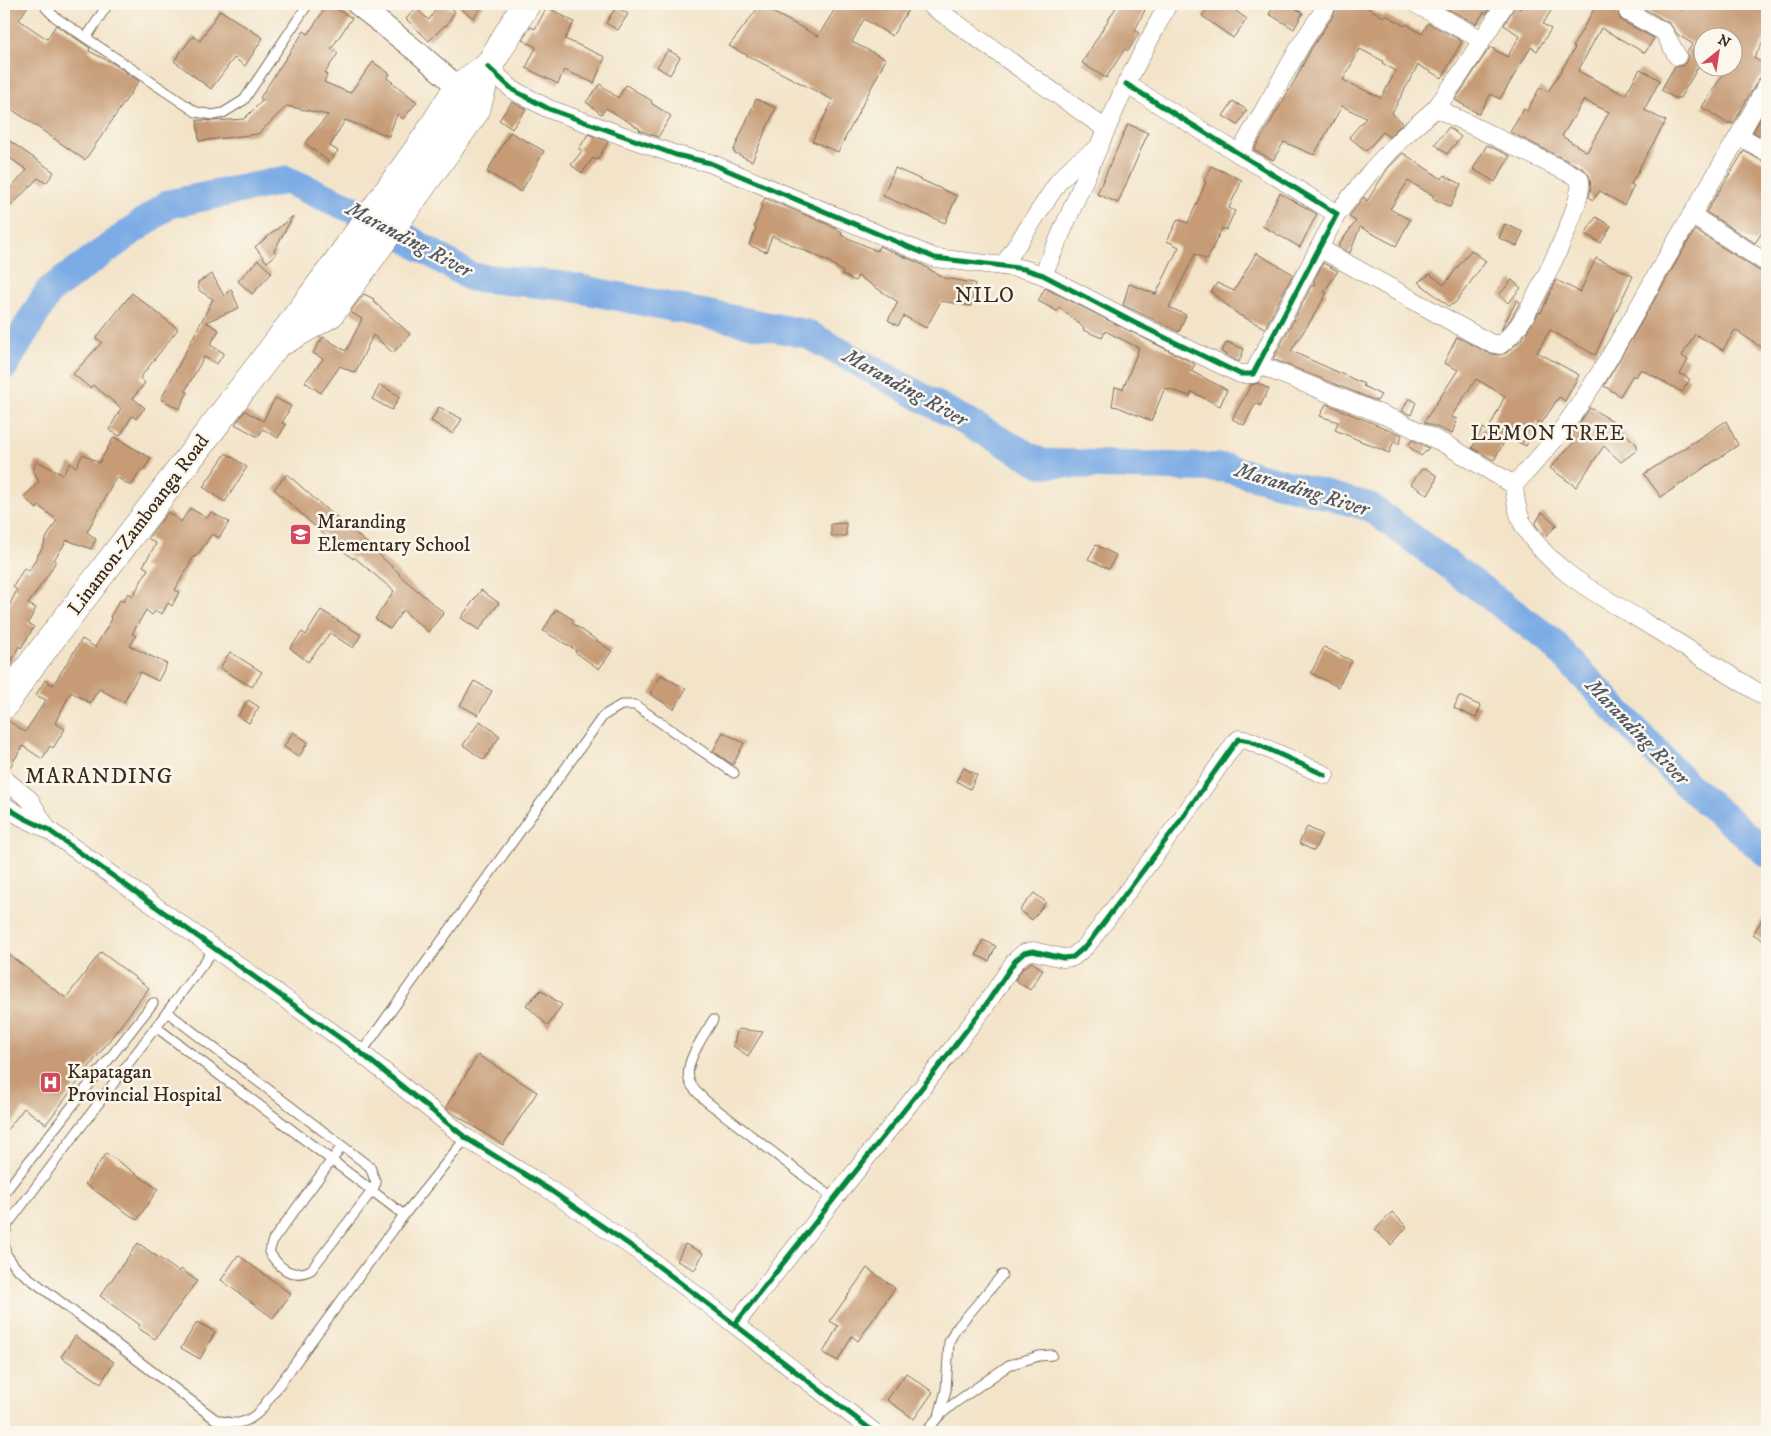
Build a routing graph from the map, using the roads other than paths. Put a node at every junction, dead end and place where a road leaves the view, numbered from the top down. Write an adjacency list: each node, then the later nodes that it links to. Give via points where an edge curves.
1 (45, 4): 12 (lane, via 56,17)
2 (108, 4): 12 (lane)
3 (308, 4): 12 (lane, via 244,100 213,116 196,112)
4 (357, 4): 18 (street)
5 (526, 4): 15 (highway, Linamon-Zamboanga Road)
6 (929, 4): 20 (street)
7 (1168, 4): 16 (street)
8 (1328, 4): 25 (street)
9 (1416, 4): 13 (street)
10 (1505, 4): 13 (street)
11 (1633, 4): 14 (street, via 1628,12 1664,32)
12 (86, 38)
13 (1482, 40): 19 (street)
14 (1676, 56)
15 (488, 67): 18 (highway, Linamon-Zamboanga Road); 22 (highway, Linamon-Zamboanga Road, via 476,110); 30 (street, via 513,90 549,109 676,155 710,163 935,258)
16 (1126, 84): 20 (street); 25 (street)
17 (1767, 85): 21 (street)
18 (458, 87): 22 (highway, Linamon-Zamboanga Road)
19 (1436, 108): 26 (street, via 1372,170); 28 (street, via 1579,178 1581,182 1566,232 1550,268 1508,339 1500,345 1490,343)
20 (1106, 129): 23 (street)
21 (1740, 136): 24 (street); 27 (street)
22 (436, 144): 35 (highway, Linamon-Zamboanga Road, via 345,271 275,346)
23 (1097, 149): 30 (street, via 1075,164 1059,181); 31 (street)
24 (1767, 152)
25 (1239, 154): 26 (street)
26 (1337, 214): 28 (street)
27 (1692, 215): 29 (street); 33 (street, via 1566,424)
28 (1320, 248): 32 (street)
29 (1767, 263)
30 (1003, 266): 31 (street)
31 (1044, 275): 32 (street, via 1240,374 1253,374)
32 (1258, 365): 33 (street, via 1398,421)
33 (1514, 484): 34 (street, via 1516,504 1524,527 1553,561 1586,588)
34 (1767, 698)
35 (4, 705)
36 (734, 773): 46 (lane, via 634,705 621,705 603,716)
37 (1325, 775): 52 (street, via 1239,739 1087,945 1073,957 1033,952 1024,953 1015,961 985,1006)
38 (4, 779): 40 (street, via 30,800)
39 (4, 806): 40 (street)
40 (47, 829): 41 (street)
41 (215, 948): 43 (lane); 46 (street)
42 (153, 1003): 51 (lane)
43 (167, 1012): 45 (lane); 48 (lane)
44 (713, 1020): 52 (lane, via 689,1064 687,1074 691,1085)
45 (156, 1027): 49 (lane); 54 (lane, via 8,1224)
46 (361, 1053): 47 (street)
47 (466, 1138): 53 (lane); 57 (street, via 550,1190)
48 (342, 1146): 49 (lane); 50 (lane, via 370,1167 376,1183)
49 (332, 1160): 50 (lane); 50 (lane, via 273,1240 269,1252 275,1262 291,1273 302,1274 311,1270)
50 (372, 1191): 53 (lane)
51 (4, 1193)
52 (834, 1199): 57 (street)
53 (404, 1215): 55 (lane, via 260,1411 251,1420 229,1424 215,1419 16,1268 6,1254)
54 (4, 1237)
55 (4, 1243)
56 (1002, 1275): 59 (lane, via 955,1330 949,1342 946,1390)
57 (735, 1324): 60 (street)
58 (1052, 1355): 59 (lane, via 1010,1365)
59 (939, 1416): 61 (lane)
60 (874, 1432)
61 (926, 1432)

